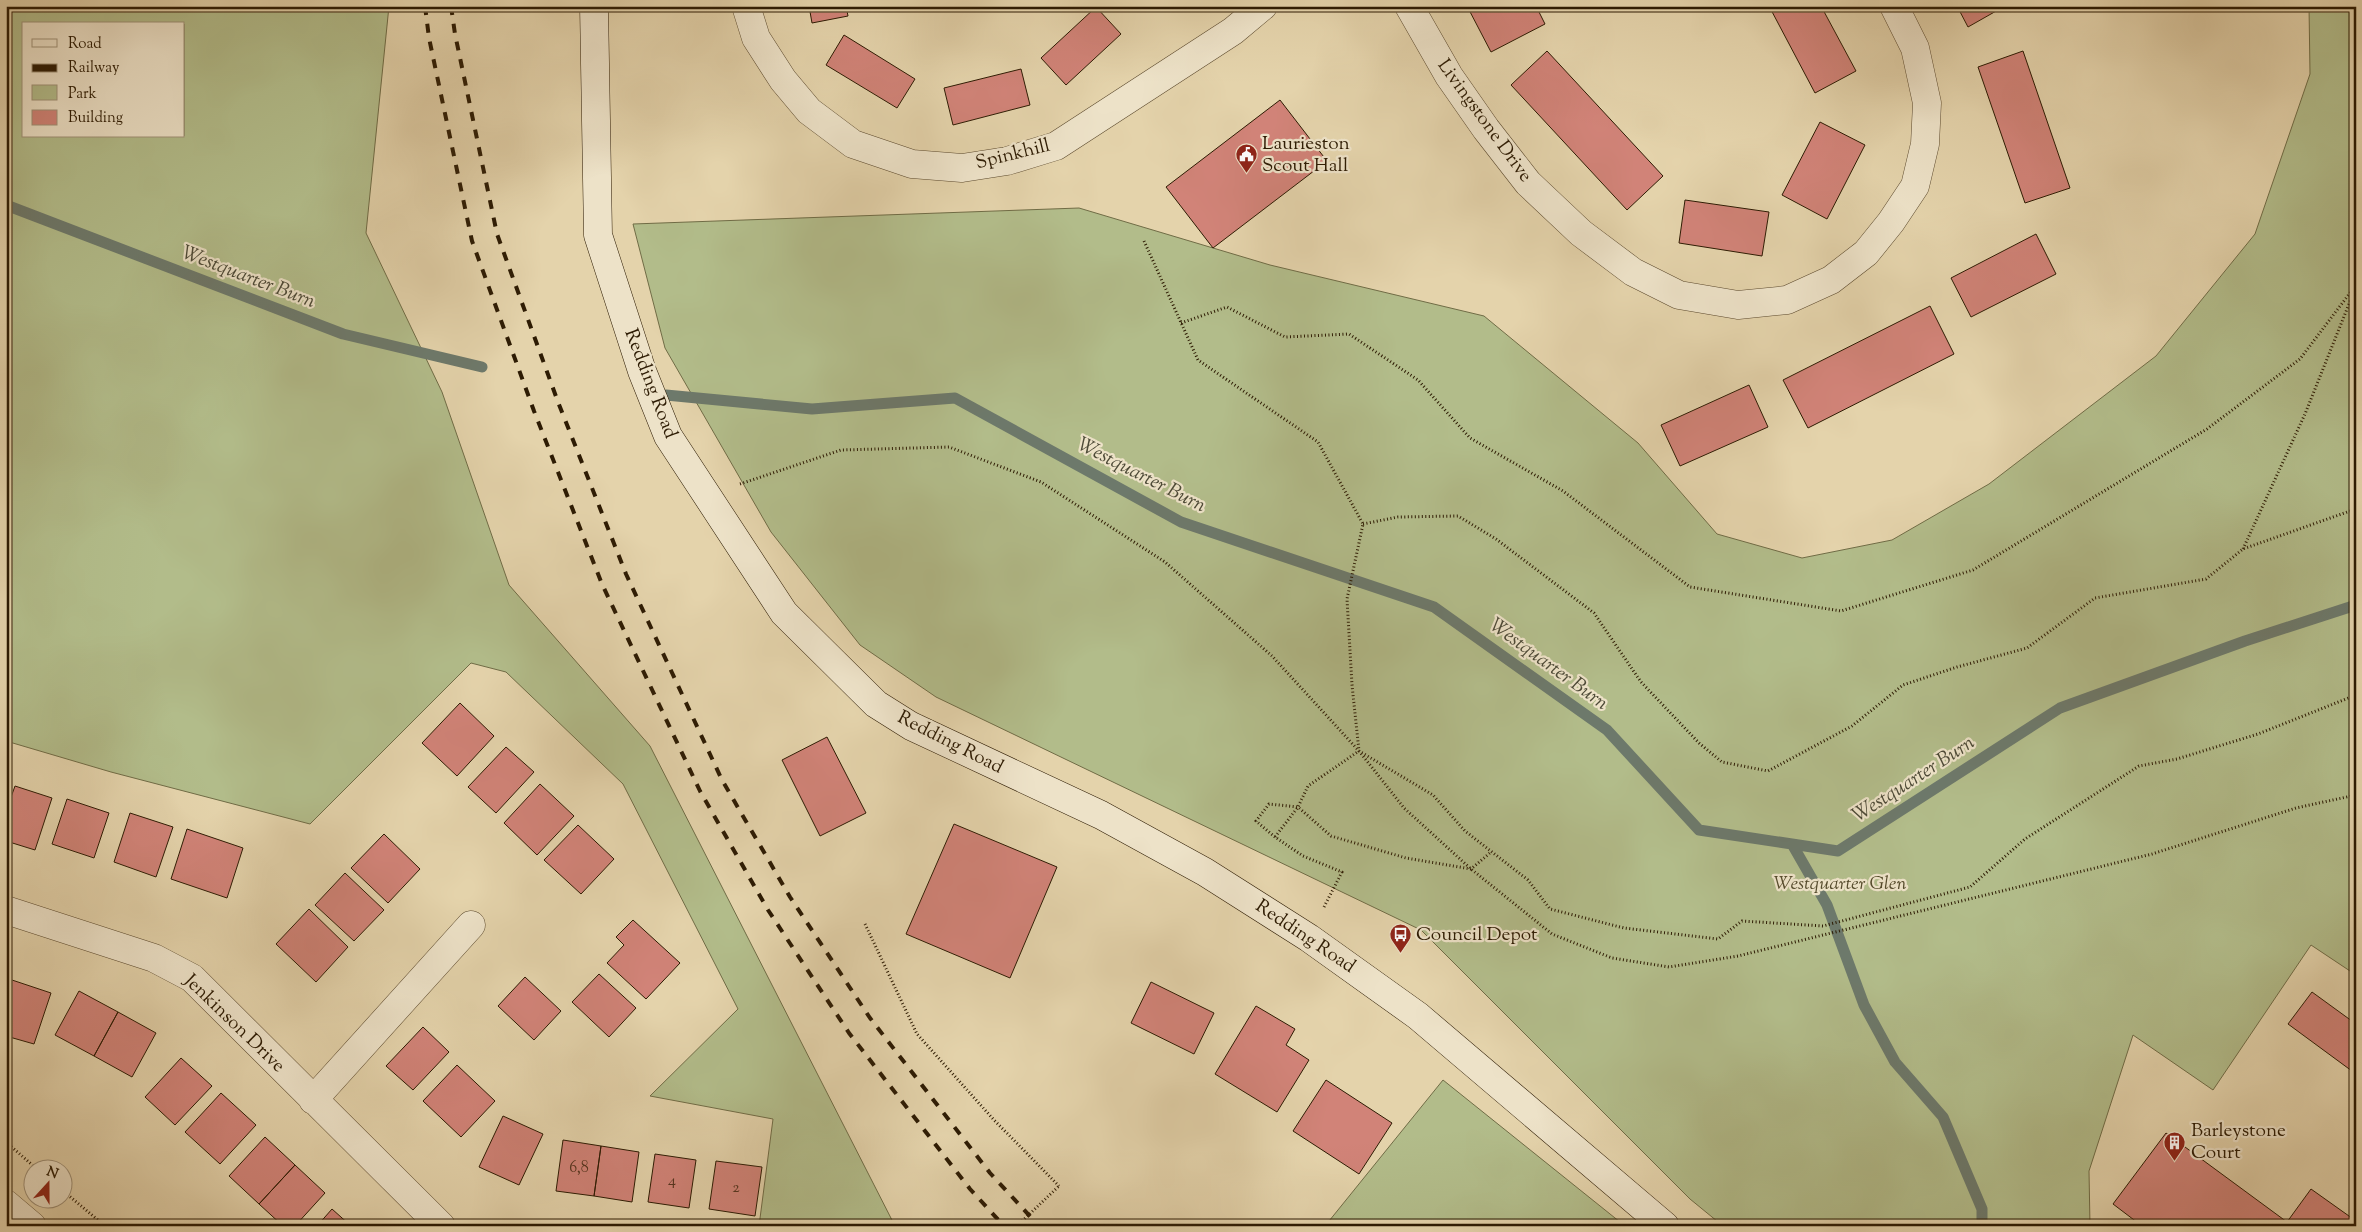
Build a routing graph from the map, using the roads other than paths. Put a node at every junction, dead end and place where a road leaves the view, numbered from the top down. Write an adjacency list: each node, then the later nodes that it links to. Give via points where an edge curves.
1 (594, 6): 13 (street, Redding Road, via 598,236 642,371 668,436 784,613 876,704 911,726 1102,815 1205,872 1309,938 1418,1016)
2 (746, 6): 6 (street, Spinkhill, via 756,38 783,80 809,111 852,144 912,164 962,168 1007,161 1056,146)
3 (1263, 6): 6 (street, Spinkhill)
4 (1409, 6): 5 (street, Livingstone Drive, via 1449,76 1486,129 1528,183 1581,233 1633,272 1679,295 1738,305 1787,300 1831,280 1866,253 1914,186 1925,144 1927,102 1916,48)
5 (1894, 6)
6 (1230, 19)
7 (6, 910): 9 (street, Jenkinson Drive, via 154,958 192,978)
8 (471, 925): 9 (street)
9 (313, 1100): 12 (street, Jenkinson Drive)
10 (6, 1204): 11 (street)
11 (32, 1226)
12 (441, 1226)
13 (1665, 1226)

